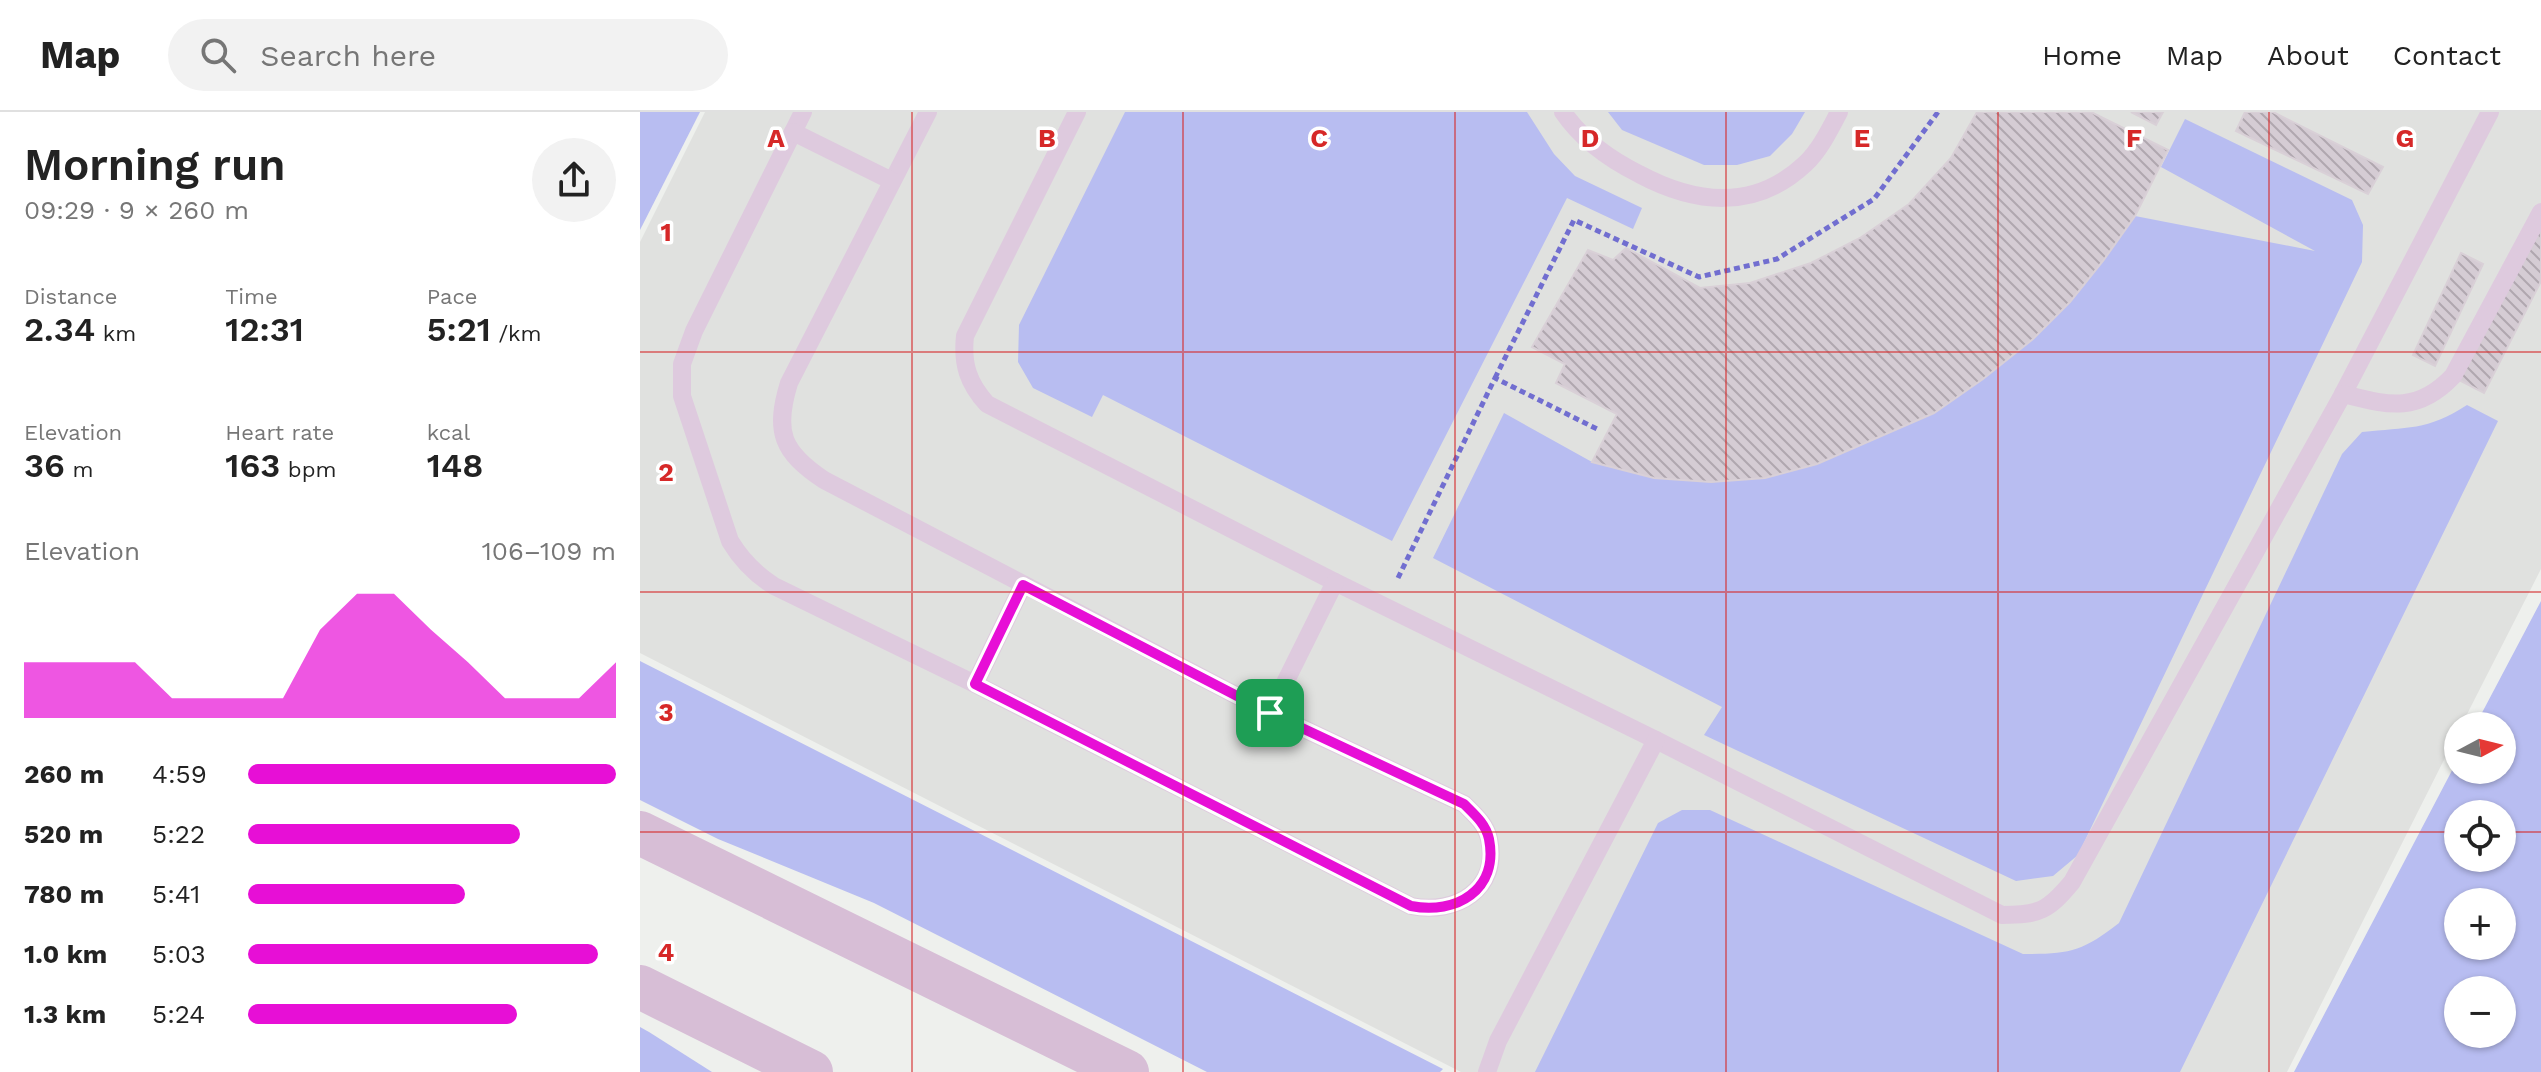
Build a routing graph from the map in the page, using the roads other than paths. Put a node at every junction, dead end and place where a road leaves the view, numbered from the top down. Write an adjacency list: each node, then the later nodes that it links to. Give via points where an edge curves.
1 (803, 112): 7 (lane)
2 (928, 112): 8 (lane)
3 (1077, 112): 11 (lane, via 965,336 966,373 975,390 987,404)
4 (1563, 112): 5 (lane, via 1615,162 1675,192 1710,199 1745,196 1778,183 1806,163)
5 (1839, 112)
6 (2490, 112): 10 (lane)
7 (793, 132): 8 (lane); 13 (lane, via 687,347 682,396 730,541 750,568 774,586)
8 (892, 181): 12 (lane, via 789,383 781,409 785,437 799,463 824,480)
9 (2541, 212): 10 (lane, via 2442,388 2408,404 2386,405)
10 (2343, 394): 15 (lane, via 2072,882 2054,903 2029,915 2002,915)
11 (1335, 582): 14 (lane); 15 (lane)
12 (1023, 585): 13 (lane); 14 (lane)
13 (975, 684): 14 (lane, via 1411,906 1452,907 1471,896 1484,879 1489,838 1464,804)
14 (1270, 713)
15 (1656, 740): 18 (lane)
16 (640, 833): 20 (street)
17 (640, 987): 19 (street)
18 (1498, 1041): 21 (lane); 22 (lane)
19 (811, 1072)
20 (1127, 1072)
21 (1475, 1072)
22 (1487, 1072)

